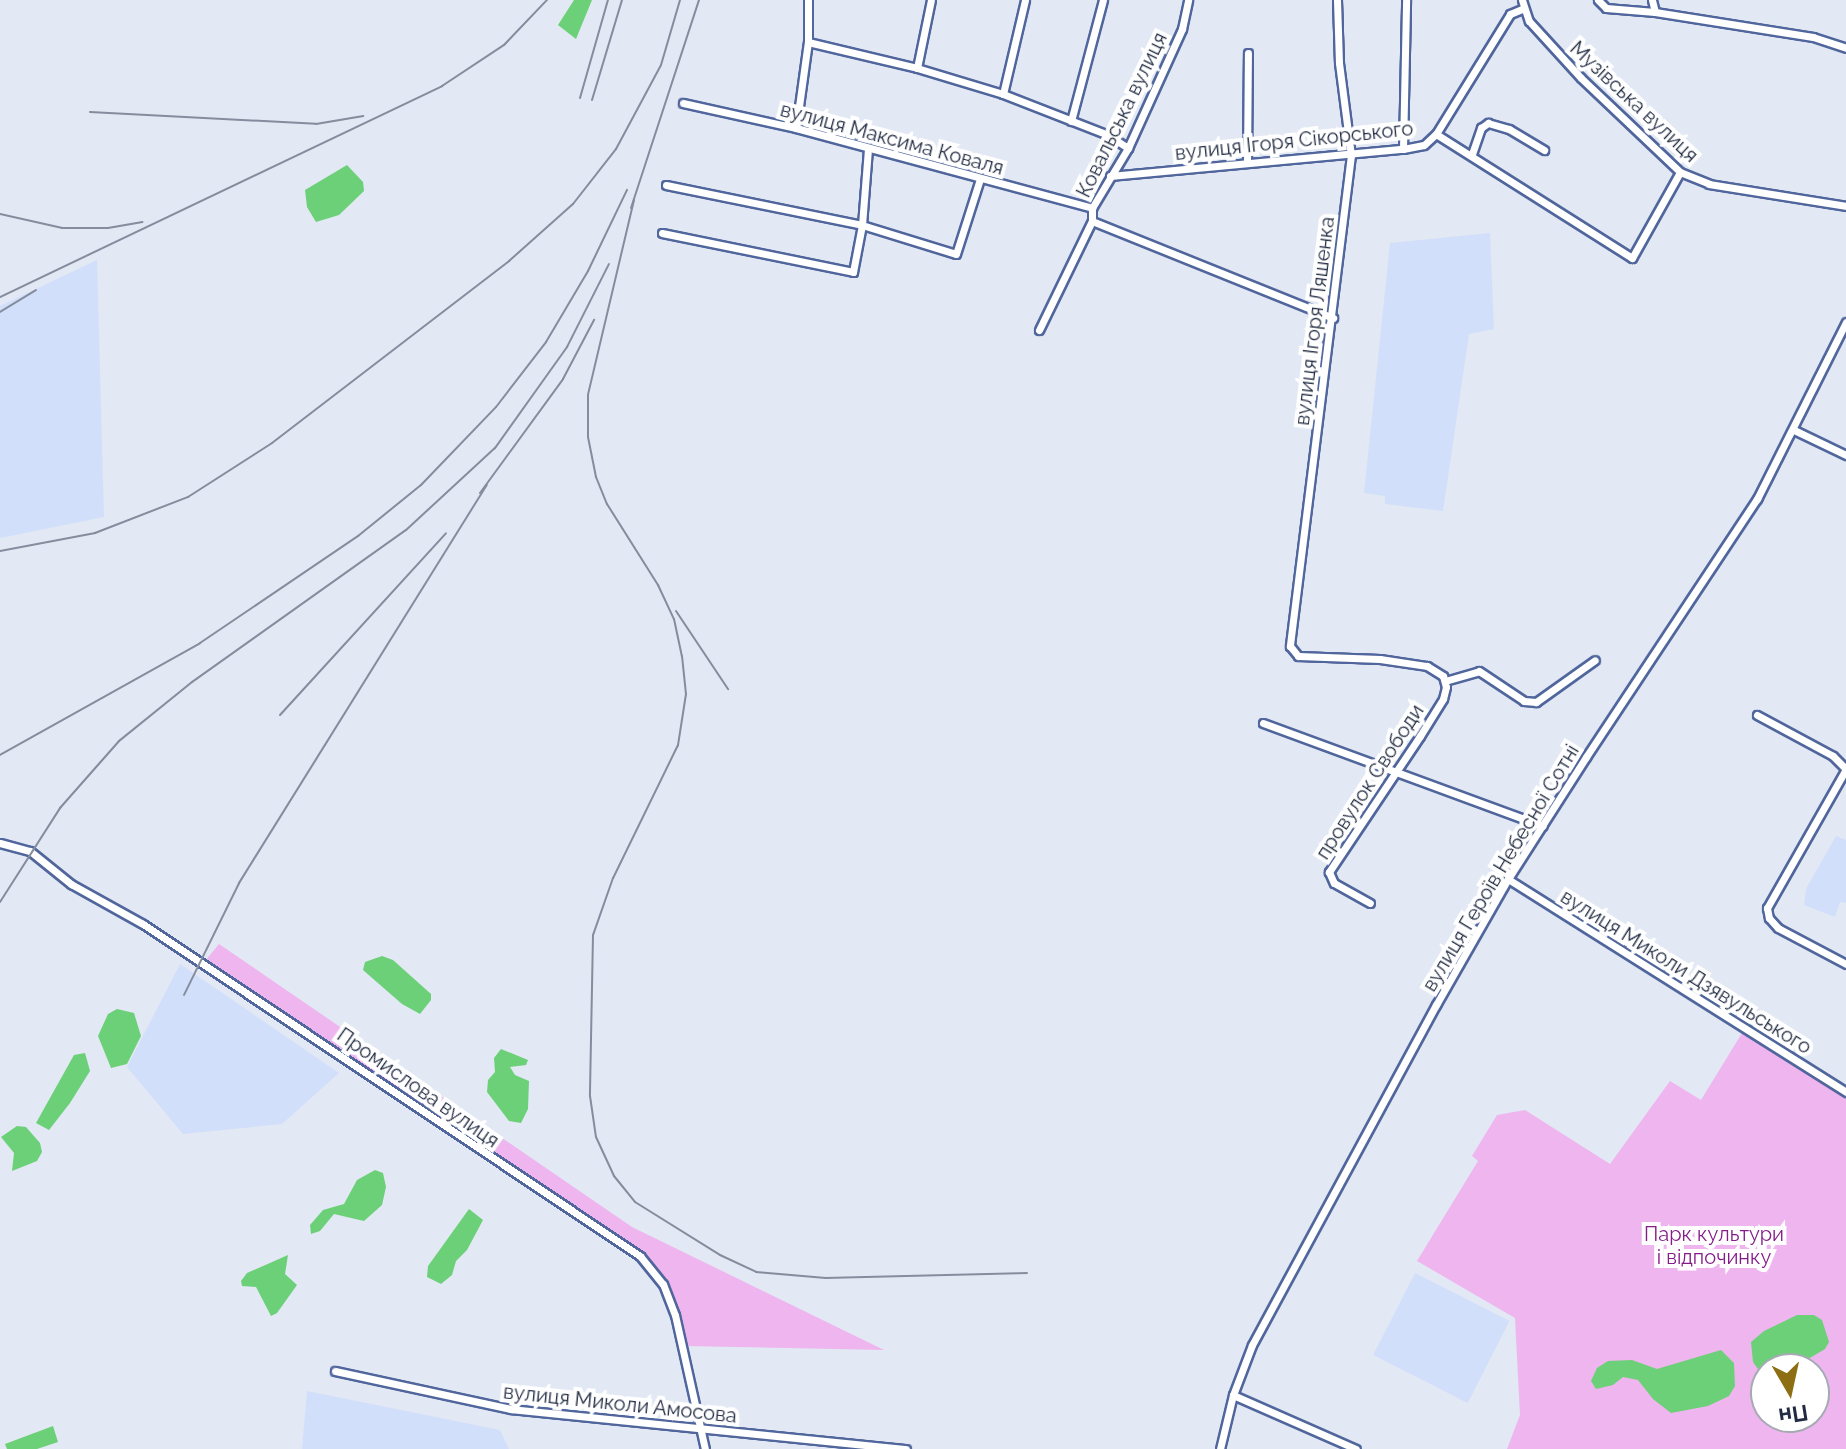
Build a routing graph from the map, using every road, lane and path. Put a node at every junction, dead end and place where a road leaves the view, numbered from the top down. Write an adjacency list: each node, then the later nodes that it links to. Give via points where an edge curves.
1 (808, 0): 12 (street)
2 (931, 0): 15 (street)
3 (1025, 0): 16 (street)
4 (1103, 0): 18 (street)
5 (1188, 0): 22 (street, Ковальська вулиця, via 1182,29)
6 (1337, 0): 26 (street, вулиця Ігоря Ляшенка)
7 (1406, 0): 23 (street)
8 (1598, 0): 11 (street, via 1606,8)
9 (1652, 0): 11 (street)
10 (1522, 4): 20 (street, via 1510,14); 28 (street, Музівська вулиця, via 1529,21 1581,78)
11 (1655, 12): 13 (street, via 1813,37)
12 (808, 42): 15 (street); 19 (street)
13 (1846, 48)
14 (1248, 53): 27 (street)
15 (917, 68): 16 (street)
16 (1003, 94): 18 (street)
17 (683, 103): 19 (street, вулиця Максима Коваля)
18 (1071, 121): 22 (street)
19 (796, 128): 21 (street, вулиця Максима Коваля)
20 (1436, 134): 23 (street, вулиця Ігоря Сікорського, via 1424,145); 25 (street, вулиця Ігоря Сікорського)
21 (868, 148): 30 (street, вулиця Максима Коваля); 35 (street)
22 (1128, 148): 29 (street, Ковальська вулиця)
23 (1403, 149): 26 (street, вулиця Ігоря Сікорського)
24 (1544, 150): 25 (street, via 1488,123)
25 (1472, 154): 28 (street, вулиця Ігоря Сікорського, via 1632,258)
26 (1351, 155): 27 (street, вулиця Ігоря Сікорського); 37 (street, вулиця Ігоря Ляшенка)
27 (1247, 162): 29 (street, вулиця Ігоря Сікорського)
28 (1680, 172): 32 (street, Музівська вулиця, via 1709,184)
29 (1110, 176): 33 (street, Ковальська вулиця)
30 (980, 179): 33 (street, вулиця Максима Коваля); 35 (street, via 958,254)
31 (666, 185): 35 (street)
32 (1846, 206)
33 (1092, 208): 34 (street, Ковальська вулиця)
34 (1092, 221): 37 (street); 39 (street, Ковальська вулиця)
35 (862, 225): 36 (street, via 853,272)
36 (662, 233)
37 (1333, 318): 43 (street, вулиця Ігоря Ляшенка, via 1290,646 1298,656 1427,666)
38 (1846, 322): 40 (street, вулиця Героїв Небесної Сотні)
39 (1039, 330)
40 (1794, 430): 41 (street); 48 (street, вулиця Героїв Небесної Сотні, via 1741,525)
41 (1846, 455)
42 (1595, 660): 43 (street, via 1536,702 1524,701 1479,671)
43 (1445, 681): 47 (street, провулок Свободи, via 1443,699)
44 (1757, 715): 46 (street, via 1833,756)
45 (1263, 723): 47 (street)
46 (1846, 769): 52 (street, via 1767,908 1769,918 1813,949)
47 (1396, 771): 48 (street); 51 (street, провулок Свободи, via 1329,872 1334,883)
48 (1543, 826): 50 (street, вулиця Героїв Небесної Сотні)
49 (0, 843): 56 (street, Промислова вулиця, via 30,851 71,884 177,946 640,1256 663,1284 675,1315)
50 (1508, 879): 53 (street, вулиця Миколи Дзявульського); 55 (street, вулиця Героїв Небесної Сотні, via 1290,1271)
51 (1370, 903)
52 (1846, 964)
53 (1846, 1092)
54 (335, 1371): 56 (street, вулиця Миколи Амосова, via 511,1409)
55 (1233, 1395): 59 (street, вулиця Героїв Небесної Сотні); 60 (street)
56 (702, 1429): 57 (street, Промислова вулиця); 58 (street, вулиця Миколи Амосова)
57 (705, 1449)
58 (906, 1449)
59 (1220, 1449)
60 (1356, 1449)

